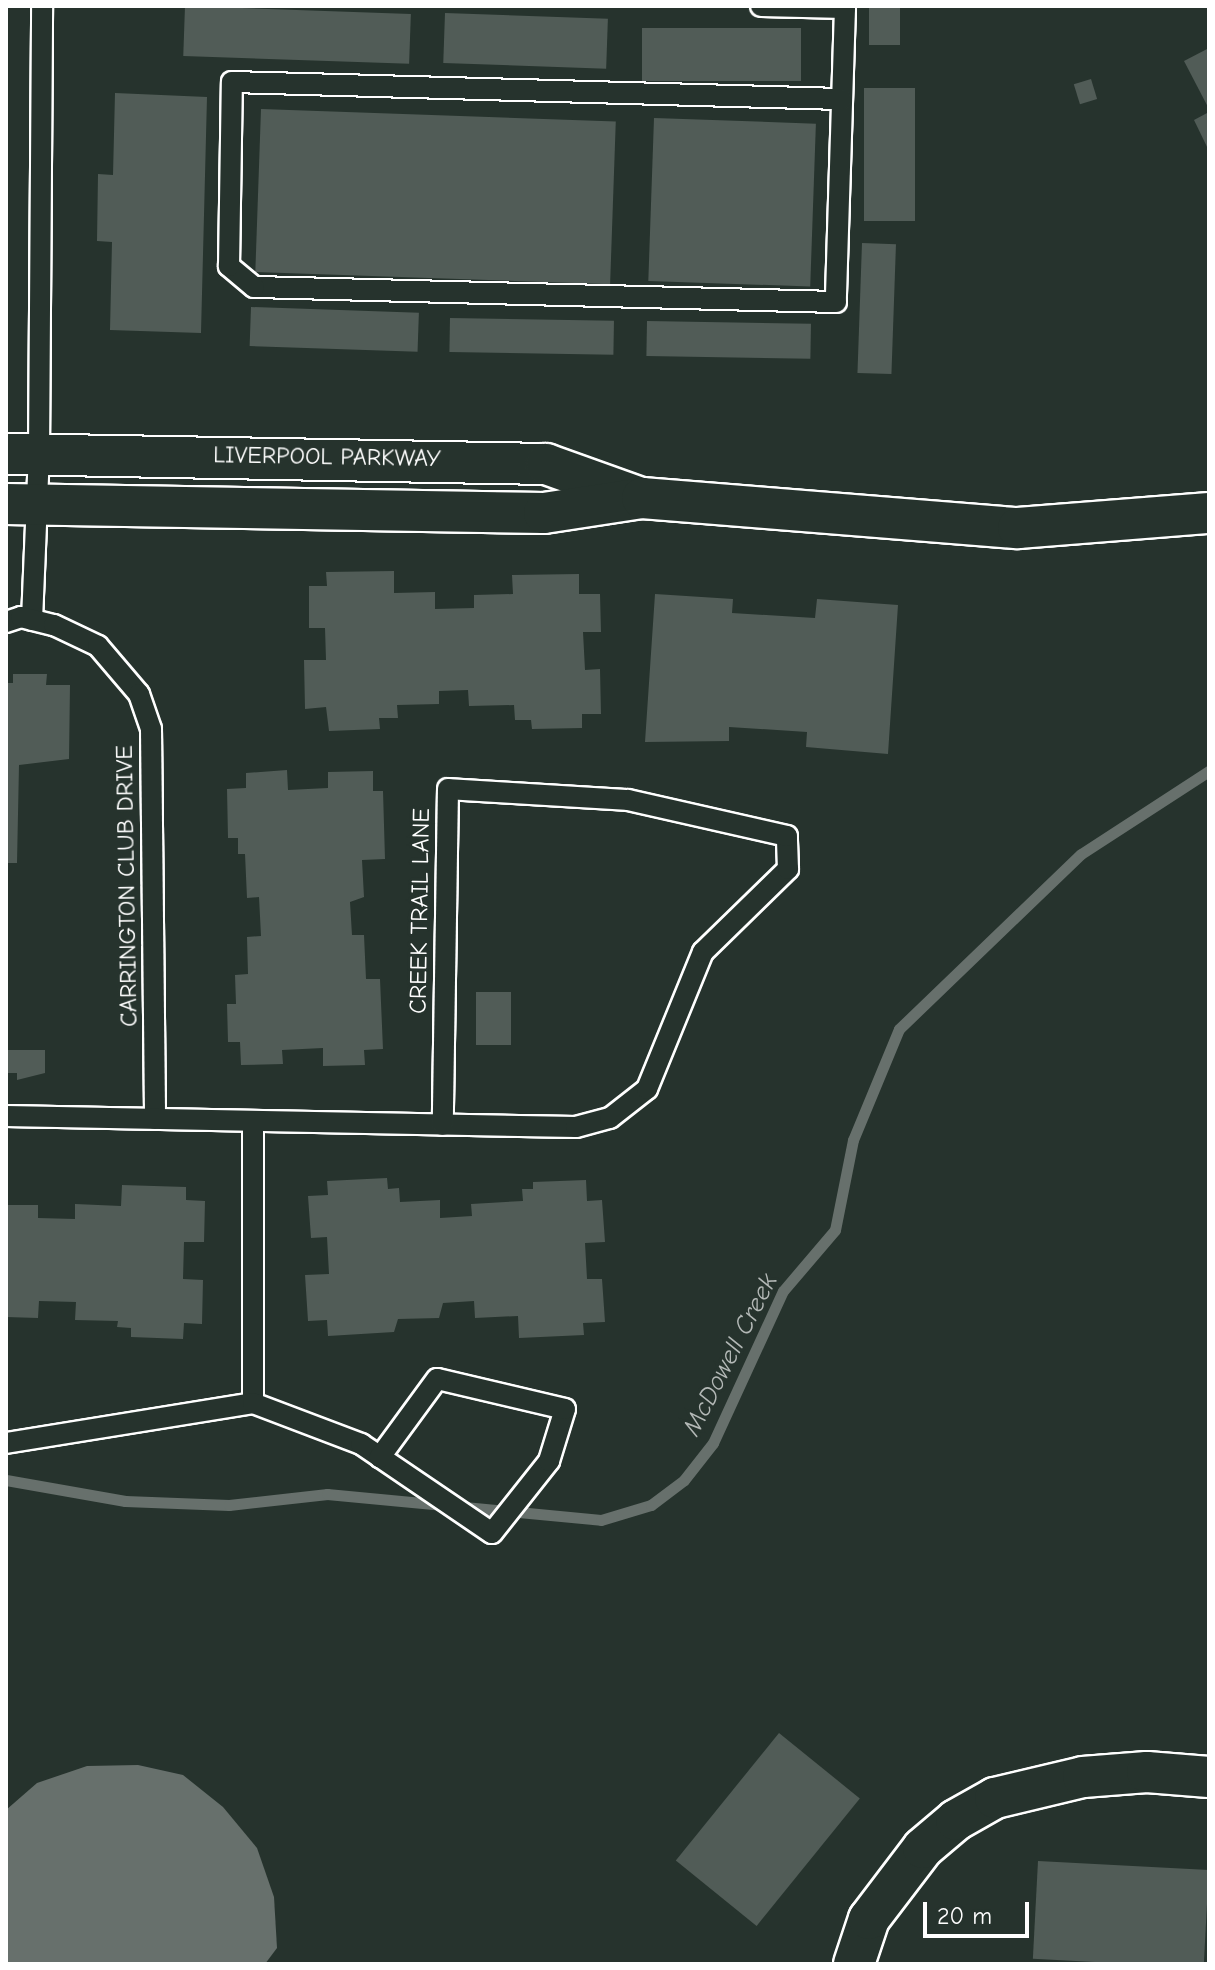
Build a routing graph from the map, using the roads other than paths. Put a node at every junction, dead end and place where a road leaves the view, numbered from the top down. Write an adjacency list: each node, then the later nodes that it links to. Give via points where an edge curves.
1 (42, 6): 4 (lane)
2 (761, 6): 3 (lane, via 845,8)
3 (842, 99): 3 (lane, via 836,302 254,287 229,266 232,82)
4 (23, 454): 5 (street, LIVERPOOL PARKWAY, via 546,464); 6 (lane)
5 (642, 498): 6 (street, LIVERPOOL PARKWAY, via 544,513); 7 (street, LIVERPOOL PARKWAY, via 1018,528)
6 (22, 504): 8 (lane)
7 (1209, 513)
8 (32, 620): 9 (lane, CARRINGTON CLUB DRIVE); 11 (lane, CARRINGTON CLUB DRIVE, via 98,646 139,694 151,729)
9 (6, 622)
10 (6, 1116): 11 (lane, CREEK TRAIL LANE)
11 (155, 1119): 12 (lane, CREEK TRAIL LANE)
12 (253, 1121): 13 (lane, CREEK TRAIL LANE); 14 (lane)
13 (443, 1125): 13 (lane, CREEK TRAIL LANE, via 576,1127 610,1118 647,1089 703,952 788,869 787,836 628,800 448,789)
14 (253, 1403): 15 (lane); 16 (lane)
15 (6, 1443)
16 (380, 1457): 16 (lane, via 492,1533 549,1461 565,1409 437,1379)
17 (1209, 1777): 18 (street, via 1147,1772 1083,1777 995,1798 923,1848 869,1919)
18 (854, 1964)

